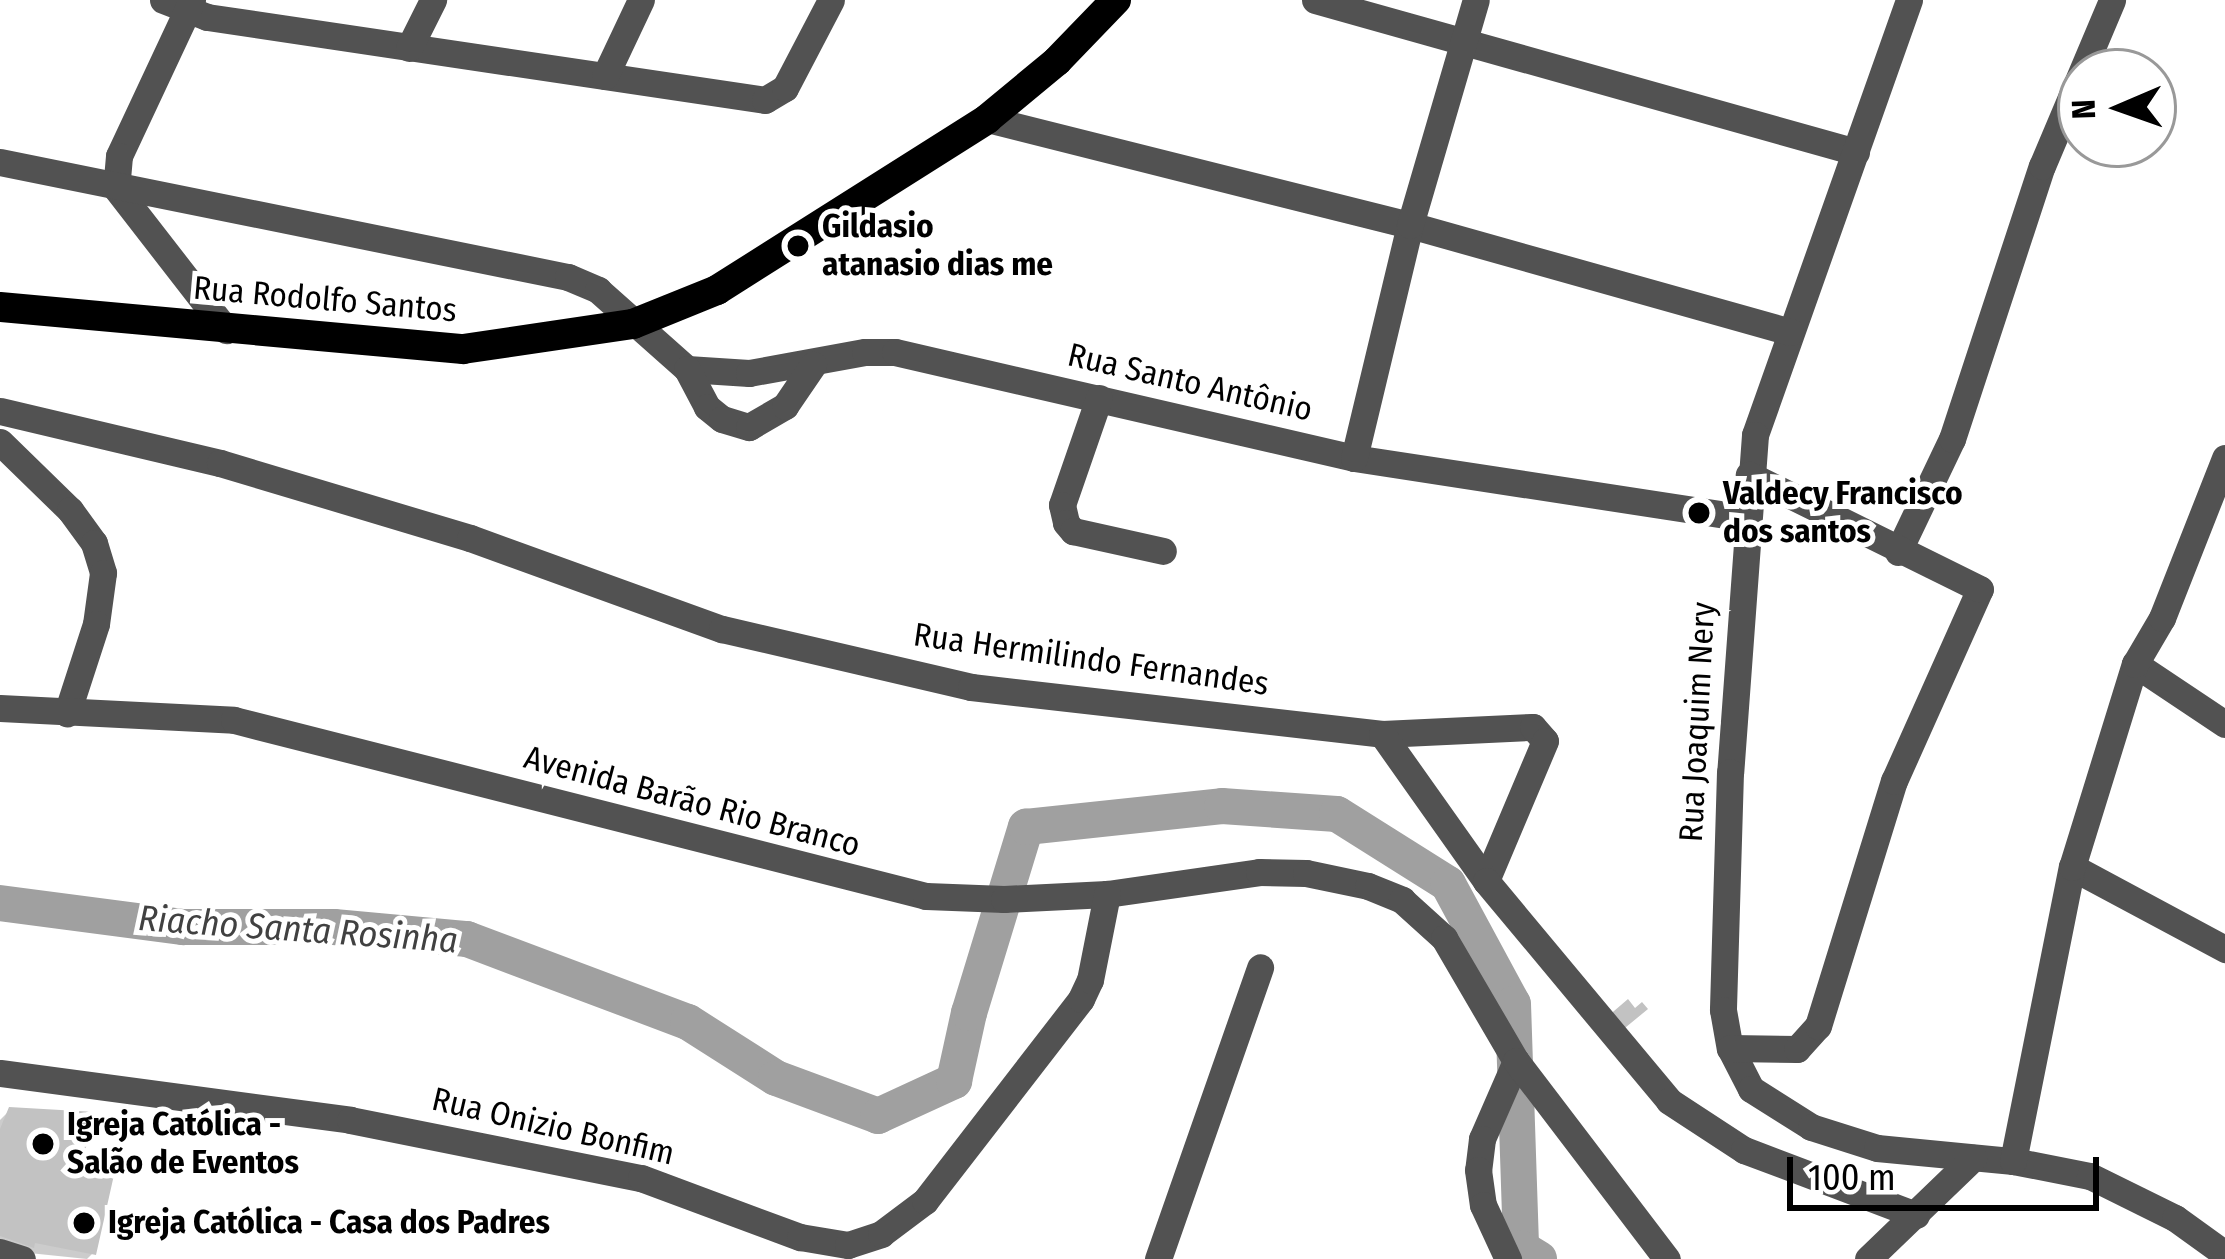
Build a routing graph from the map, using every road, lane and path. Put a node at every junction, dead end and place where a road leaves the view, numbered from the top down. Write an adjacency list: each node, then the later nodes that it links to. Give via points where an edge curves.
1 (433, 0): 11 (street)
2 (640, 0): 12 (street)
3 (831, 0): 12 (street, via 785,88 765,100)
4 (1116, 0): 13 (main road, Rua Rodolfo Santos)
5 (1315, 0): 10 (street)
6 (1476, 0): 10 (street)
7 (1910, 0): 14 (street, Rua Joaquim Nery)
8 (2112, 0): 32 (street, via 2042,166 1952,439)
9 (180, 4): 11 (street); 16 (street, via 119,156)
10 (1464, 40): 14 (street); 17 (street)
11 (410, 48): 12 (street)
12 (605, 76)
13 (987, 119): 17 (street); 19 (main road, Rua Rodolfo Santos, via 717,290)
14 (1856, 152): 21 (street, Rua Joaquim Nery)
15 (0, 162): 16 (street)
16 (116, 188): 19 (street, via 568,277 598,290); 20 (street)
17 (1410, 225): 21 (street); 27 (street)
18 (0, 307): 20 (main road, Rua Rodolfo Santos)
19 (633, 324): 20 (main road, Rua Rodolfo Santos, via 463,349); 23 (street)
20 (226, 330)
21 (1790, 332): 29 (street, Rua Joaquim Nery)
22 (813, 365): 23 (street, Rua Santo Antônio); 23 (street, via 785,406 749,427 707,407); 24 (street, Rua Santo Antônio, via 895,352)
23 (687, 369)
24 (1099, 398): 27 (street, Rua Santo Antônio); 31 (street, via 1062,513 1073,531)
25 (0, 410): 37 (street, Rua Hermilindo Fernandes, via 243,470 470,538 722,629 853,661 971,687)
26 (0, 442): 35 (street, via 70,511 94,543 103,573 96,624)
27 (1354, 458): 30 (street, Rua Santo Antônio)
28 (2225, 458): 33 (street)
29 (1749, 476): 30 (street, Rua Joaquim Nery); 32 (street)
30 (1747, 518): 43 (street, Rua Joaquim Nery, via 1730,772 1723,1010)
31 (1163, 551)
32 (1898, 551): 43 (street, via 1980,590 1894,781 1818,1025 1797,1048)
33 (2135, 664): 36 (street); 38 (street)
34 (0, 708): 35 (street, Avenida Barão Rio Branco)
35 (67, 712): 40 (street, Avenida Barão Rio Branco, via 234,720 880,888 1004,899)
36 (2225, 724)
37 (1382, 734): 39 (street); 39 (street, Rua Hermilindo Fernandes, via 1517,725 1542,732 1541,753)
38 (2072, 867): 41 (street); 47 (street)
39 (1486, 880): 48 (street, via 1669,1101 1744,1150)
40 (1107, 894): 44 (street, Avenida Barão Rio Branco, via 1215,876 1306,873 1368,886 1429,920); 45 (street, Rua Onizio Bonfim, via 1081,999 926,1201 881,1234 848,1245 800,1238 641,1178 350,1120)
41 (2225, 949)
42 (1259, 968): 52 (street)
43 (1730, 1048): 46 (street, Rua Joaquim Nery, via 1751,1089 1810,1127 1862,1145)
44 (1516, 1061): 53 (street, via 1482,1139 1478,1170 1483,1205); 54 (street, Avenida Barão Rio Branco)
45 (0, 1073)
46 (1972, 1158): 47 (street, Rua Joaquim Nery); 48 (street)
47 (2013, 1161): 50 (street, Rua Joaquim Nery, via 2118,1187)
48 (1916, 1215): 55 (street)
49 (0, 1252): 51 (street)
50 (2225, 1254)
51 (22, 1259)
52 (1158, 1259)
53 (1508, 1259)
54 (1667, 1259)
55 (1868, 1259)

